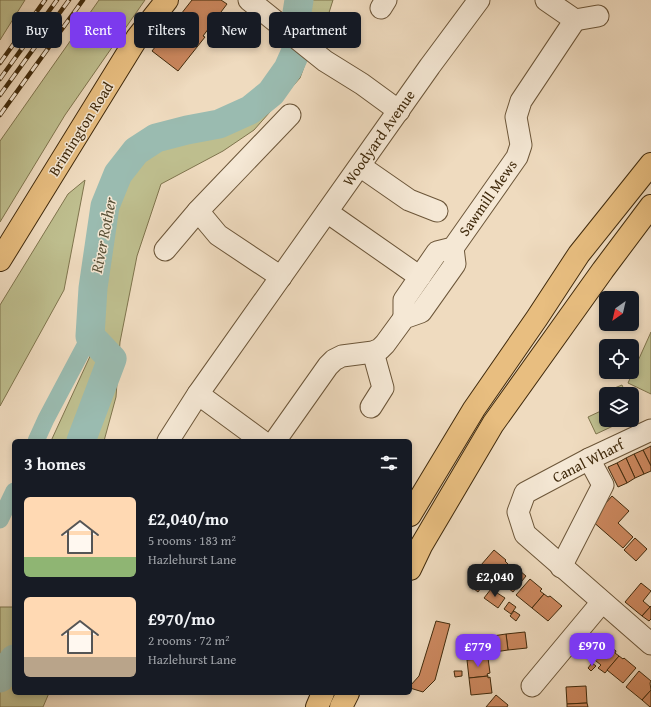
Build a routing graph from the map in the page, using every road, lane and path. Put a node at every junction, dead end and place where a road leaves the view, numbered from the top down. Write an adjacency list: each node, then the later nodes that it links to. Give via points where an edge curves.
1 (167, 0): 17 (main road, Brimington Road, via 137,38)
2 (479, 0): 7 (street, Woodyard Avenue)
3 (546, 0): 6 (street)
4 (256, 5): 7 (street, via 325,61)
5 (598, 16): 6 (street)
6 (575, 20): 15 (street, Sawmill Mews, via 521,101 516,117 521,145 517,157)
7 (399, 111): 10 (street, Woodyard Avenue)
8 (290, 115): 12 (street)
9 (651, 164): 29 (main road, via 579,254 474,409)
10 (360, 166): 13 (street, via 409,200); 14 (street, Woodyard Avenue)
11 (651, 206): 30 (main road, via 602,270 493,424)
12 (198, 211): 16 (street); 18 (street, via 218,235)
13 (437, 211)
14 (327, 212): 18 (street, Woodyard Avenue); 19 (street)
15 (453, 248): 19 (street, Sawmill Mews, via 437,252); 20 (street, Sawmill Mews, via 455,264 421,312)
16 (165, 250)
17 (0, 260)
18 (281, 277): 22 (street, Woodyard Avenue)
19 (420, 277): 20 (street, Sawmill Mews, via 404,300)
20 (404, 318): 21 (street, via 385,344)
21 (373, 352): 23 (street, via 383,388); 27 (street, via 350,354 334,360)
22 (195, 399): 25 (street, Woodyard Avenue); 26 (street)
23 (371, 406)
24 (651, 430): 28 (street, Canal Wharf)
25 (169, 439)
26 (259, 439)
27 (276, 439)
28 (589, 459): 31 (street, via 603,485); 31 (street, Canal Wharf, via 525,493 518,512 525,534)
29 (412, 512)
30 (412, 565)
31 (561, 567): 32 (street)
32 (602, 602): 33 (street); 34 (street)
33 (648, 635)
34 (532, 686)
35 (322, 695): 37 (main road)
36 (347, 695): 38 (main road)
37 (317, 707)
38 (341, 707)

